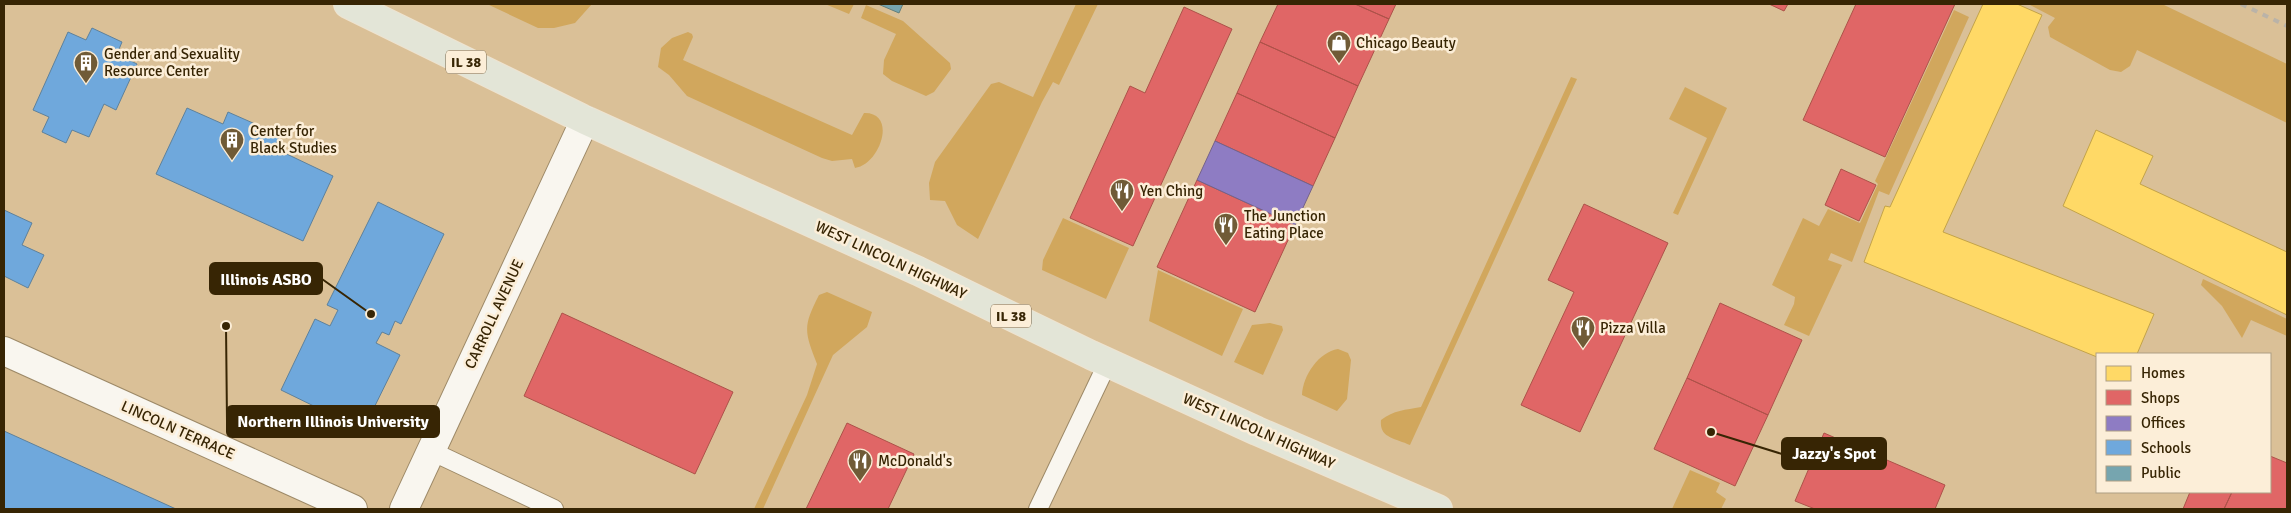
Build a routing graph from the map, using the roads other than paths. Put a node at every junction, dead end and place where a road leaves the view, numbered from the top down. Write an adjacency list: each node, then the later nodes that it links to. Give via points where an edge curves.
1 (348, 4): 2 (main road, WEST LINCOLN HIGHWAY / IL 38)
2 (585, 120): 4 (main road, WEST LINCOLN HIGHWAY / IL 38, via 918,271); 5 (street, CARROLL AVENUE)
3 (4, 351): 6 (street, LINCOLN TERRACE)
4 (1108, 362): 9 (lane); 10 (main road, WEST LINCOLN HIGHWAY / IL 38)
5 (431, 451): 7 (street, CARROLL AVENUE); 8 (lane)
6 (353, 509)
7 (404, 509)
8 (554, 509)
9 (1038, 509)
10 (1438, 509)

